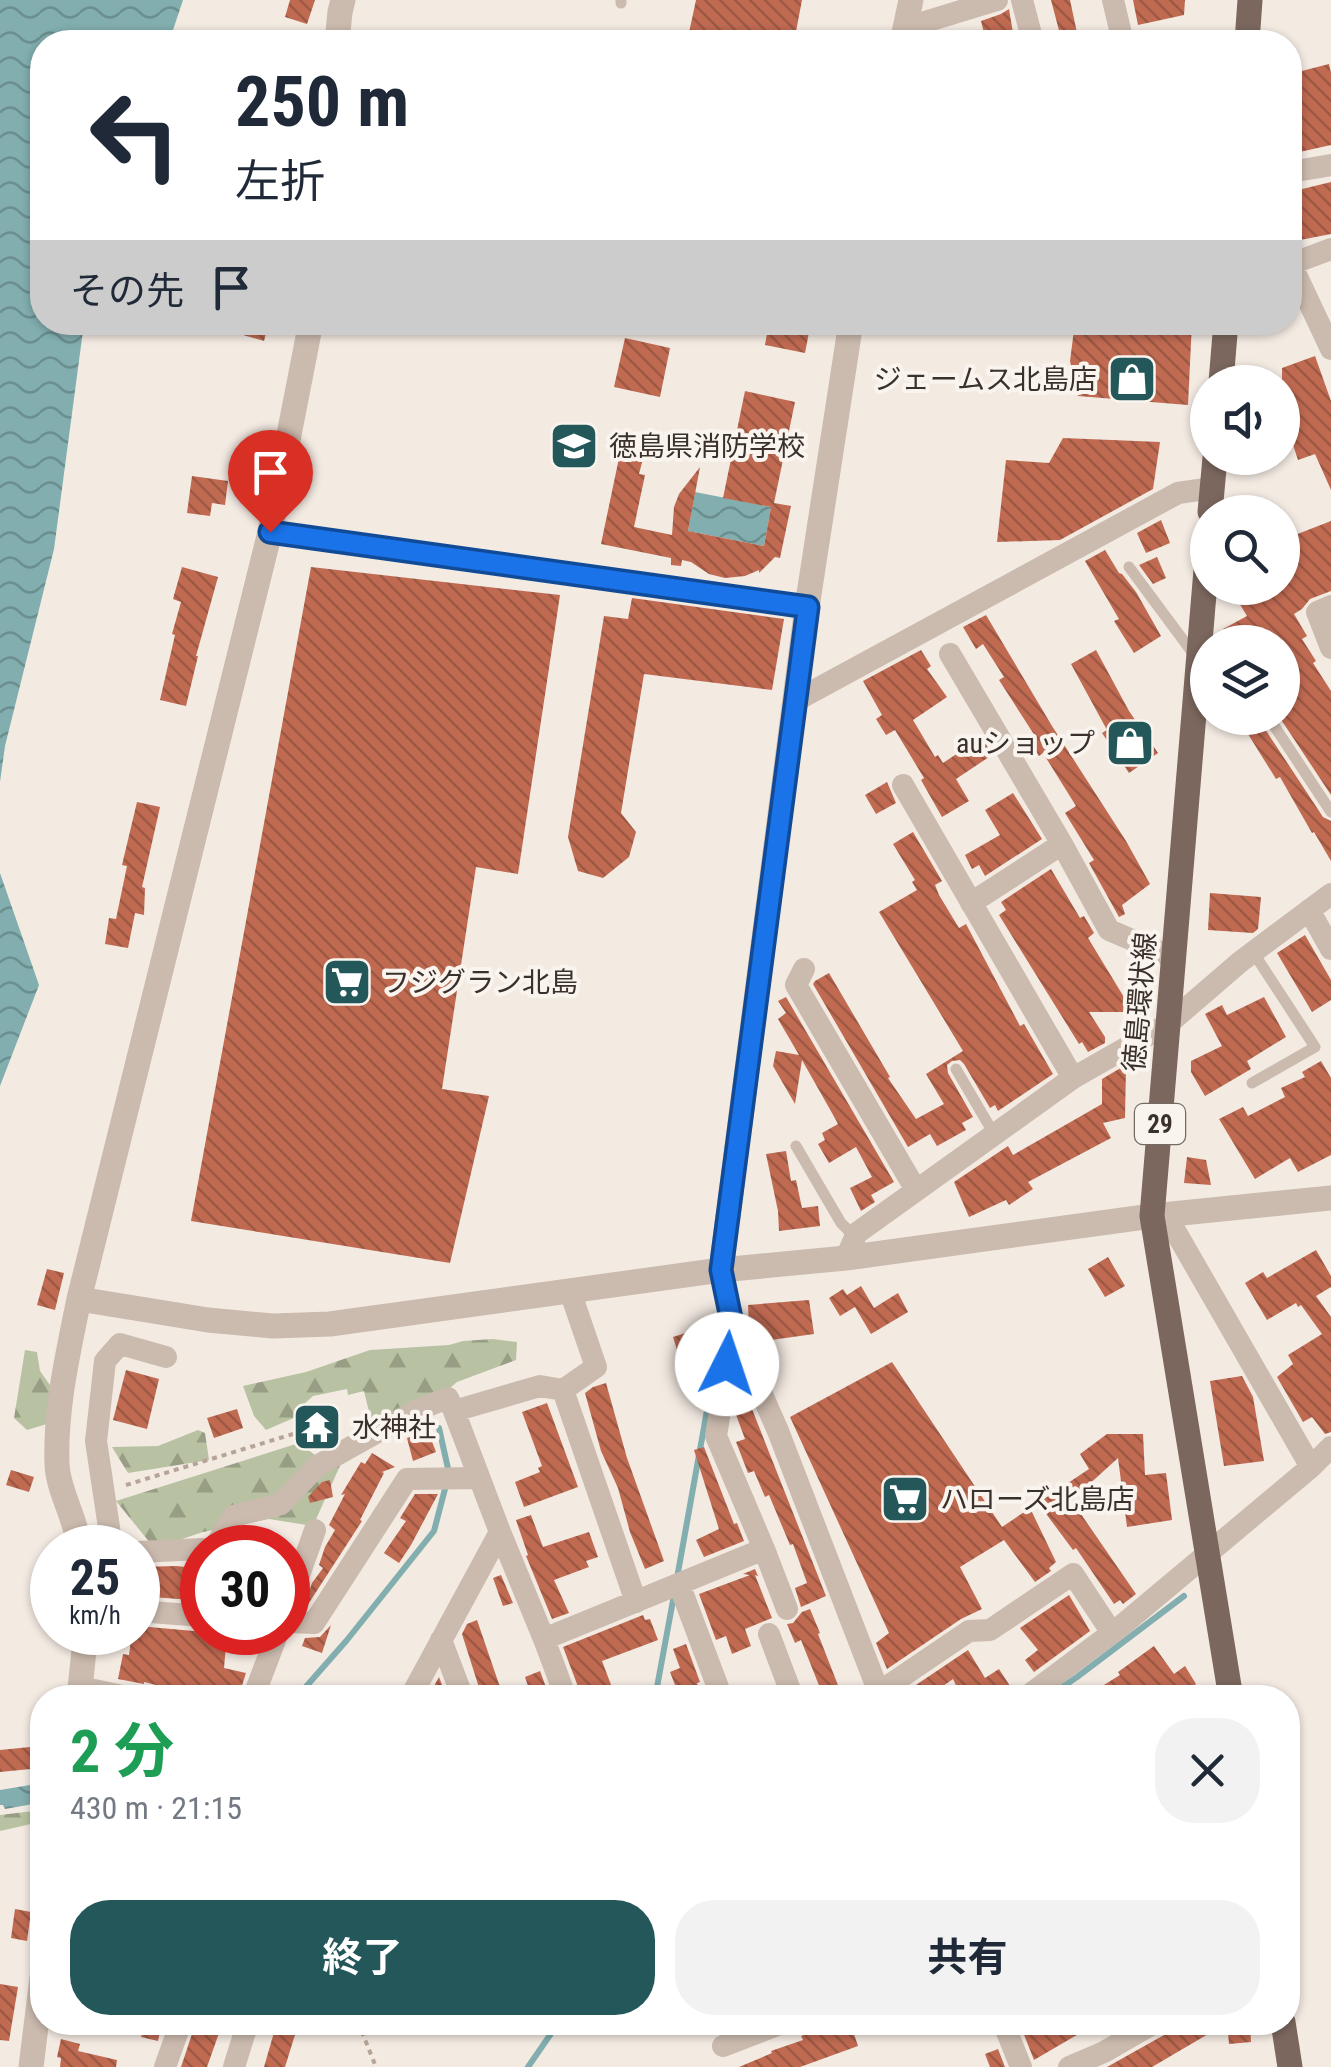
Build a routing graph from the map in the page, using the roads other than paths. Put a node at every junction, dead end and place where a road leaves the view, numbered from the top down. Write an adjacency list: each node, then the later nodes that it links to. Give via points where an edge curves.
1 (343, 0): 7 (street)
2 (912, 0): 8 (street)
3 (997, 0): 9 (street)
4 (1022, 0): 10 (street)
5 (1113, 0): 11 (street)
6 (1250, 0): 12 (main road)
7 (339, 30)
8 (905, 30)
9 (917, 30)
10 (1030, 30)
11 (1120, 30)
12 (1248, 30)
13 (1331, 165): 14 (street)
14 (1302, 170)
15 (1331, 249): 16 (street)
16 (1302, 260)
17 (1302, 289): 21 (street)
18 (308, 335): 24 (street)
19 (849, 335): 27 (street)
20 (1225, 335): 22 (main road)
21 (1331, 349)
22 (1222, 365)
23 (1190, 496): 31 (street, via 1178,494)
24 (270, 532): 27 (street); 56 (street)
25 (1129, 567): 28 (lane)
26 (1331, 606): 29 (street, via 1317,612)
27 (808, 607): 31 (street)
28 (1190, 630)
29 (1331, 648)
30 (950, 654): 36 (street)
31 (795, 701): 54 (street)
32 (1195, 735): 42 (main road, 徳島環状線 / 29)
33 (1281, 735): 35 (lane)
34 (903, 785): 38 (street)
35 (1331, 812)
36 (1062, 844): 38 (street); 42 (street, via 1109,930)
37 (1331, 894): 39 (street)
38 (971, 903): 46 (street)
39 (1309, 910): 40 (street); 41 (street)
40 (1331, 949)
41 (1253, 952): 44 (street); 47 (lane, via 1315,1047)
42 (1174, 958): 44 (main road, 徳島環状線 / 29)
43 (804, 968): 50 (street, via 796,985)
44 (1168, 1024): 46 (street); 52 (main road, 徳島環状線 / 29)
45 (956, 1069): 48 (lane)
46 (1073, 1078): 48 (street)
47 (1252, 1083)
48 (995, 1134): 50 (street)
49 (796, 1146): 53 (lane)
50 (916, 1190): 53 (street, via 857,1232)
51 (1331, 1198): 52 (street)
52 (1159, 1215): 53 (street); 62 (street); 71 (main road, 徳島環状線 / 29)
53 (850, 1248): 54 (street)
54 (721, 1270): 55 (street); 57 (street)
55 (570, 1291): 56 (street, via 273,1326); 59 (street, via 596,1367)
56 (79, 1300): 64 (street, via 60,1399 57,1468)
57 (733, 1328): 70 (street, via 716,1436); 89 (street)
58 (166, 1357): 65 (street, via 120,1344 105,1361 96,1441)
59 (563, 1390): 60 (street, via 540,1386); 73 (street)
60 (454, 1411): 63 (street); 66 (street, via 448,1398 416,1410 318,1466 280,1504 234,1516)
61 (1331, 1447): 62 (street)
62 (1311, 1467): 71 (street)
63 (480, 1478): 68 (street); 75 (street, via 407,1479)
64 (75, 1525)
65 (108, 1525)
66 (228, 1525)
67 (316, 1530): 69 (street)
68 (500, 1532): 78 (street); 79 (street)
69 (310, 1546)
70 (764, 1549): 72 (street); 74 (street)
71 (1208, 1553): 76 (street); 92 (main road, 徳島環状線 / 29)
72 (679, 1584): 73 (street); 87 (street)
73 (636, 1602): 78 (street)
74 (787, 1609)
75 (310, 1623)
76 (1112, 1633): 90 (street, via 1072,1574 990,1630 969,1631); 91 (street)
77 (769, 1634): 88 (street)
78 (544, 1639): 86 (street)
79 (441, 1640): 84 (street); 85 (street)
80 (84, 1655): 82 (street)
81 (269, 1655): 83 (street)
82 (81, 1685)
83 (258, 1685)
84 (417, 1685)
85 (458, 1685)
86 (561, 1685)
87 (717, 1685)
88 (788, 1685)
89 (876, 1685)
90 (894, 1685)
91 (1042, 1685)
92 (1229, 1685)
93 (35, 2035): 101 (street)
94 (176, 2035): 102 (street)
95 (244, 2035): 103 (street)
96 (751, 2035): 100 (street)
97 (1008, 2035): 104 (street)
98 (1133, 2035): 105 (street)
99 (1284, 2035): 106 (main road)
100 (723, 2046)
101 (31, 2067)
102 (165, 2067)
103 (234, 2067)
104 (1021, 2067)
105 (1069, 2067)
106 (1290, 2067)

